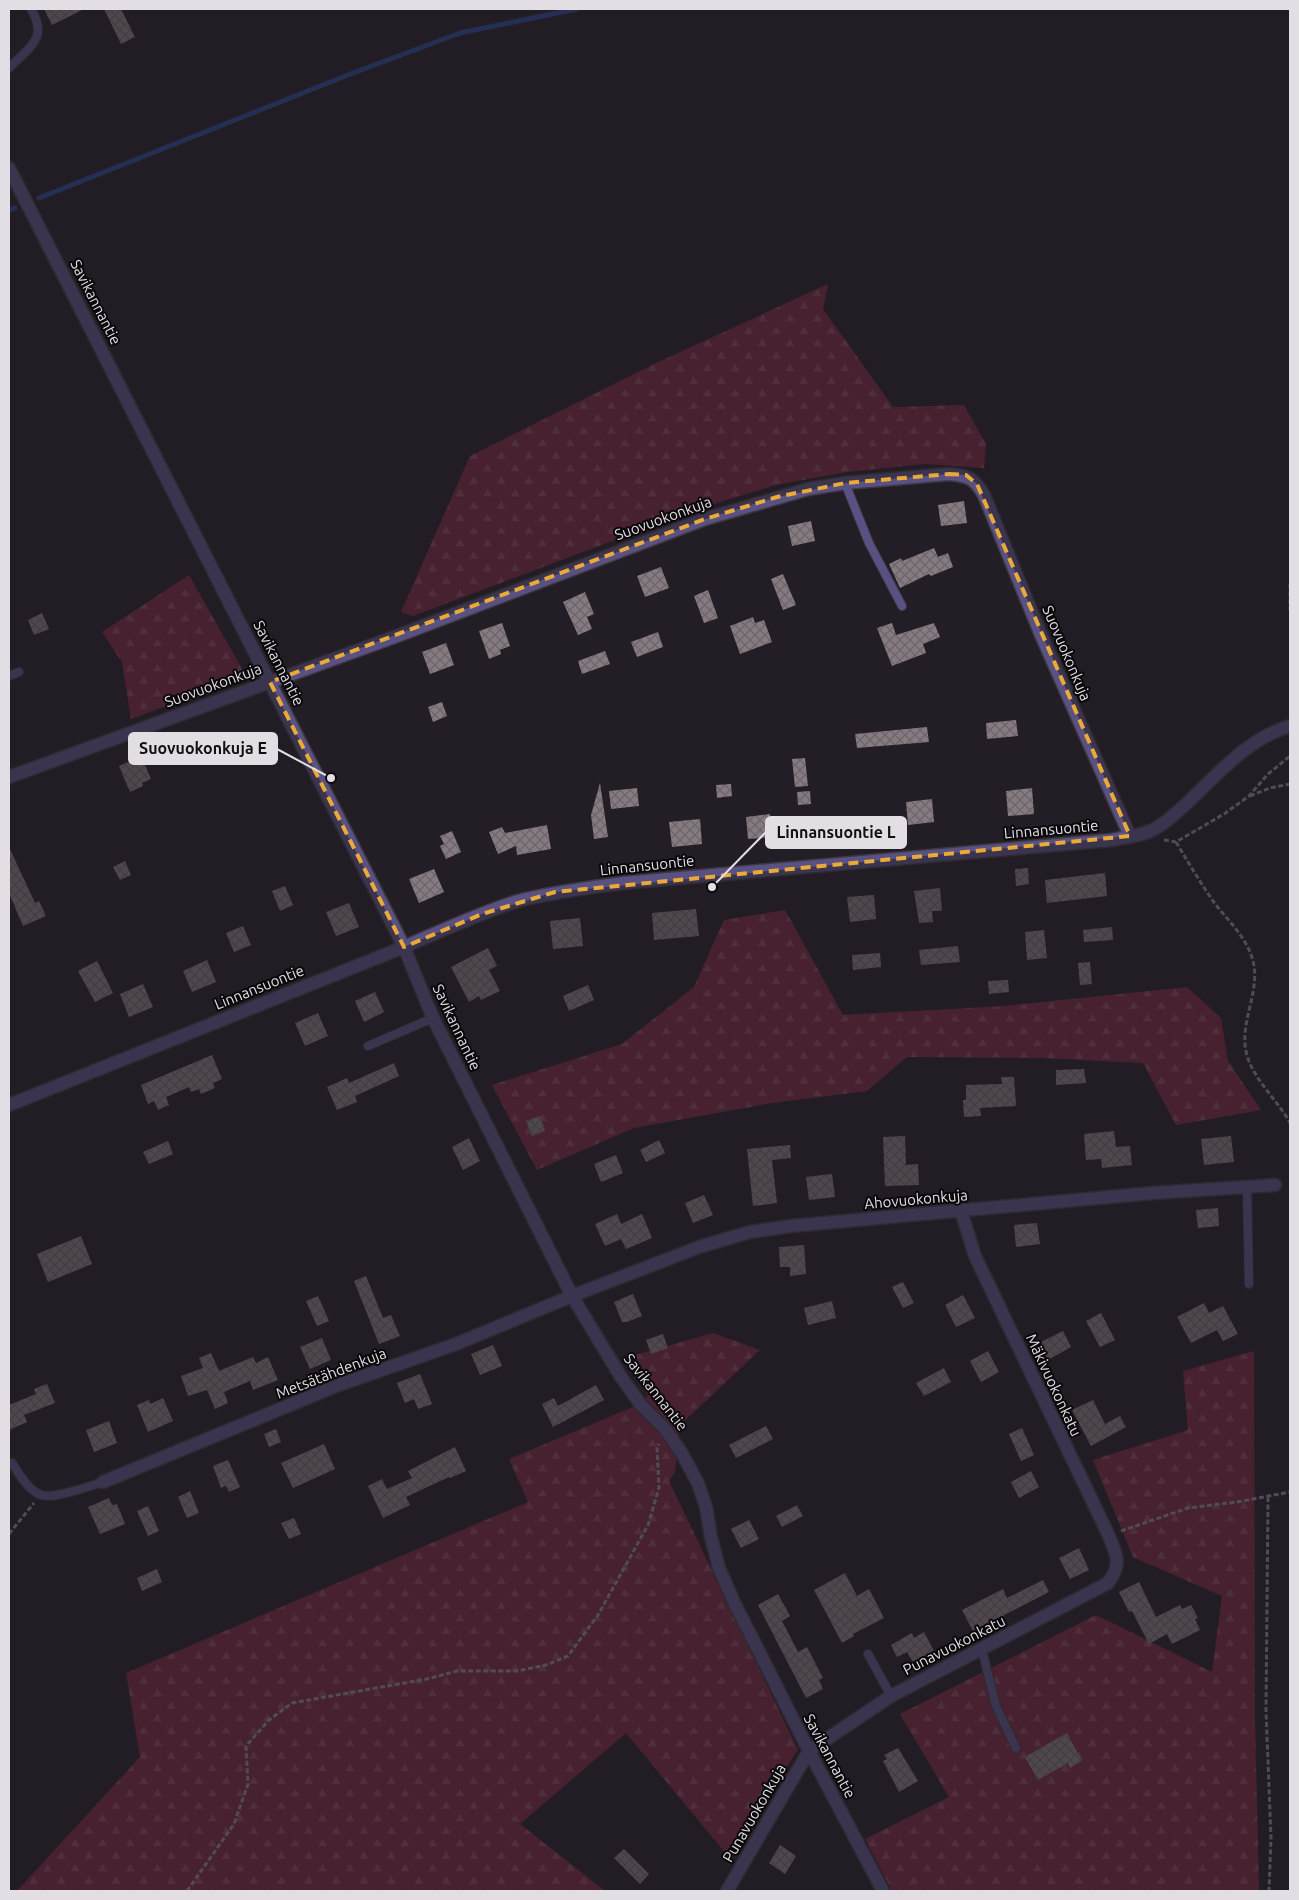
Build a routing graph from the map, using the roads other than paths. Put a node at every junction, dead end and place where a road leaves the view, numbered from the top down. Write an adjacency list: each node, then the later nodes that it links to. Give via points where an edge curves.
1 (30, 9): 2 (lane, via 39,30 36,40)
2 (9, 68)
3 (9, 168): 8 (street, Savikannantie)
4 (845, 483): 5 (lane, via 869,542); 8 (street, Suovuokonkuja, via 808,489 705,518); 11 (street, Suovuokonkuja, via 949,474 966,475 977,484 996,520 1041,635)
5 (902, 606)
6 (19, 672): 7 (lane)
7 (9, 676)
8 (270, 682): 10 (street, Suovuokonkuja); 12 (street, Savikannantie)
9 (1290, 726): 11 (street, Linnansuontie, via 1240,754 1156,828)
10 (9, 777)
11 (1130, 836): 12 (street, Linnansuontie, via 555,892 516,902)
12 (404, 947): 13 (street, Savikannantie); 15 (street, Linnansuontie)
13 (434, 1018): 14 (lane); 20 (street, Savikannantie)
14 (368, 1046)
15 (9, 1105)
16 (1275, 1185): 17 (street, Ahovuokonkuja)
17 (1247, 1187): 18 (street, Ahovuokonkuja); 19 (lane)
18 (961, 1211): 20 (street, Ahovuokonkuja, via 750,1232 699,1246); 23 (street, Mäkivuokonkatu, via 975,1256 1109,1536 1118,1562)
19 (1249, 1284)
20 (572, 1296): 22 (street, Metsätähdenkuja, via 456,1344 336,1386); 28 (street, Savikannantie, via 621,1377 641,1405 666,1430 698,1483 719,1568)
21 (12, 1463): 22 (lane, via 26,1484 41,1495)
22 (103, 1482)
23 (1116, 1573): 24 (street, Punavuokonkatu, via 1108,1583)
24 (982, 1650): 26 (street, Punavuokonkatu); 27 (lane, via 996,1706)
25 (868, 1654): 26 (lane)
26 (891, 1696): 28 (street, Punavuokonkatu)
27 (1016, 1748)
28 (808, 1751): 29 (street, Punavuokonkuja); 30 (street, Savikannantie)
29 (727, 1891)
30 (883, 1891)

